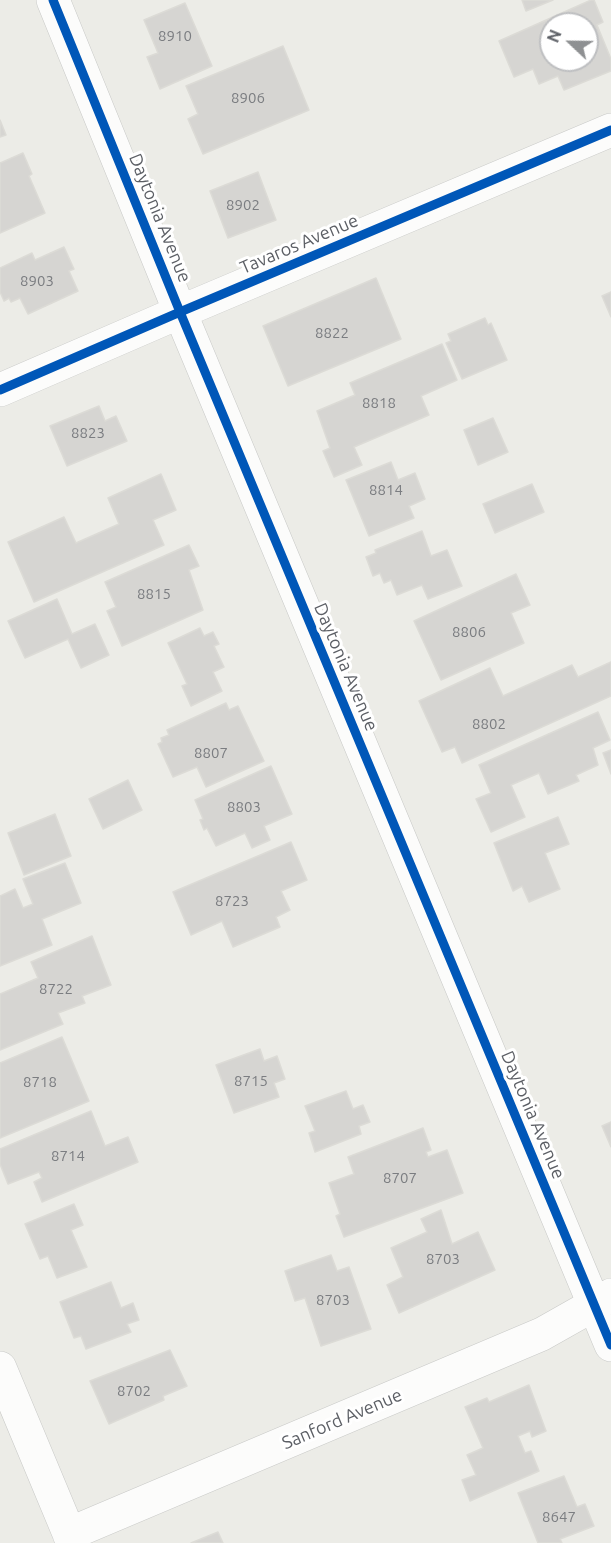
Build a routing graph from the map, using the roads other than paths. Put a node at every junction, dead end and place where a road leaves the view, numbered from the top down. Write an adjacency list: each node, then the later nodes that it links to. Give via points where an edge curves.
1 (52, 0): 3 (street, Daytonia Avenue)
2 (611, 130): 3 (street, Tavaros Avenue)
3 (180, 312): 4 (street, Tavaros Avenue); 5 (street, Daytonia Avenue)
4 (0, 390)
5 (603, 1300): 6 (street, Daytonia Avenue); 8 (street, Sanford Avenue, via 542,1334)
6 (611, 1345)
7 (0, 1368): 8 (street)
8 (71, 1538)

